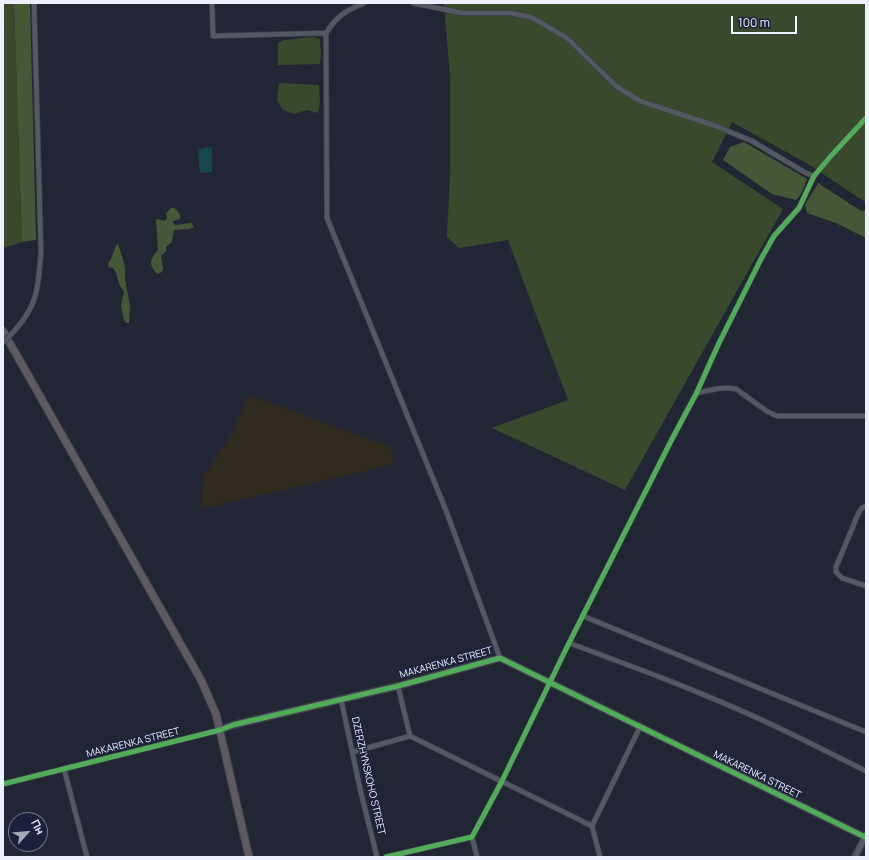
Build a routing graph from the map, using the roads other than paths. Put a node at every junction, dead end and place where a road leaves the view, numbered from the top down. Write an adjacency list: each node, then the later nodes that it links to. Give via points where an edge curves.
1 (34, 3): 9 (street, bridge, via 41,252 33,305 27,316)
2 (212, 3): 5 (street, via 213,36)
3 (364, 3): 5 (street, via 346,11 333,22)
4 (413, 3): 7 (street, via 462,13 510,13 531,17 567,38 616,86 640,101 752,141)
5 (326, 33): 16 (street, via 327,218 448,513)
6 (866, 118): 7 (street)
7 (814, 176): 10 (street, via 799,208 774,236 761,259)
8 (3, 331): 21 (main road, via 201,680)
9 (3, 343)
10 (697, 393): 11 (street, via 729,387 736,389 777,416); 14 (street)
11 (866, 416)
12 (866, 506): 13 (street, via 859,512 836,572 842,578)
13 (866, 586)
14 (583, 616): 15 (street); 22 (street)
15 (569, 643): 17 (street); 26 (street, via 723,703)
16 (500, 658): 17 (street, MAKARENKA STREET); 18 (street, MAKARENKA STREET)
17 (550, 683): 20 (street, MAKARENKA STREET); 27 (street)
18 (398, 686): 19 (street, MAKARENKA STREET); 23 (street)
19 (341, 699): 21 (street, MAKARENKA STREET); 24 (street, DZERZHYNSKOHO STREET)
20 (640, 727): 29 (street); 30 (street, MAKARENKA STREET)
21 (220, 730): 25 (street, MAKARENKA STREET); 33 (main road)
22 (866, 732)
23 (410, 736): 24 (street); 27 (street)
24 (353, 752): 34 (street, DZERZHYNSKOHO STREET)
25 (64, 769): 28 (street, MAKARENKA STREET); 32 (street)
26 (866, 771)
27 (502, 781): 29 (street); 31 (street)
28 (3, 784)
29 (592, 826): 37 (street)
30 (865, 836): 38 (street, MAKARENKA STREET)
31 (472, 837): 35 (street); 36 (street)
32 (87, 857)
33 (249, 857)
34 (377, 857)
35 (386, 857)
36 (477, 857)
37 (600, 857)
38 (855, 857)

